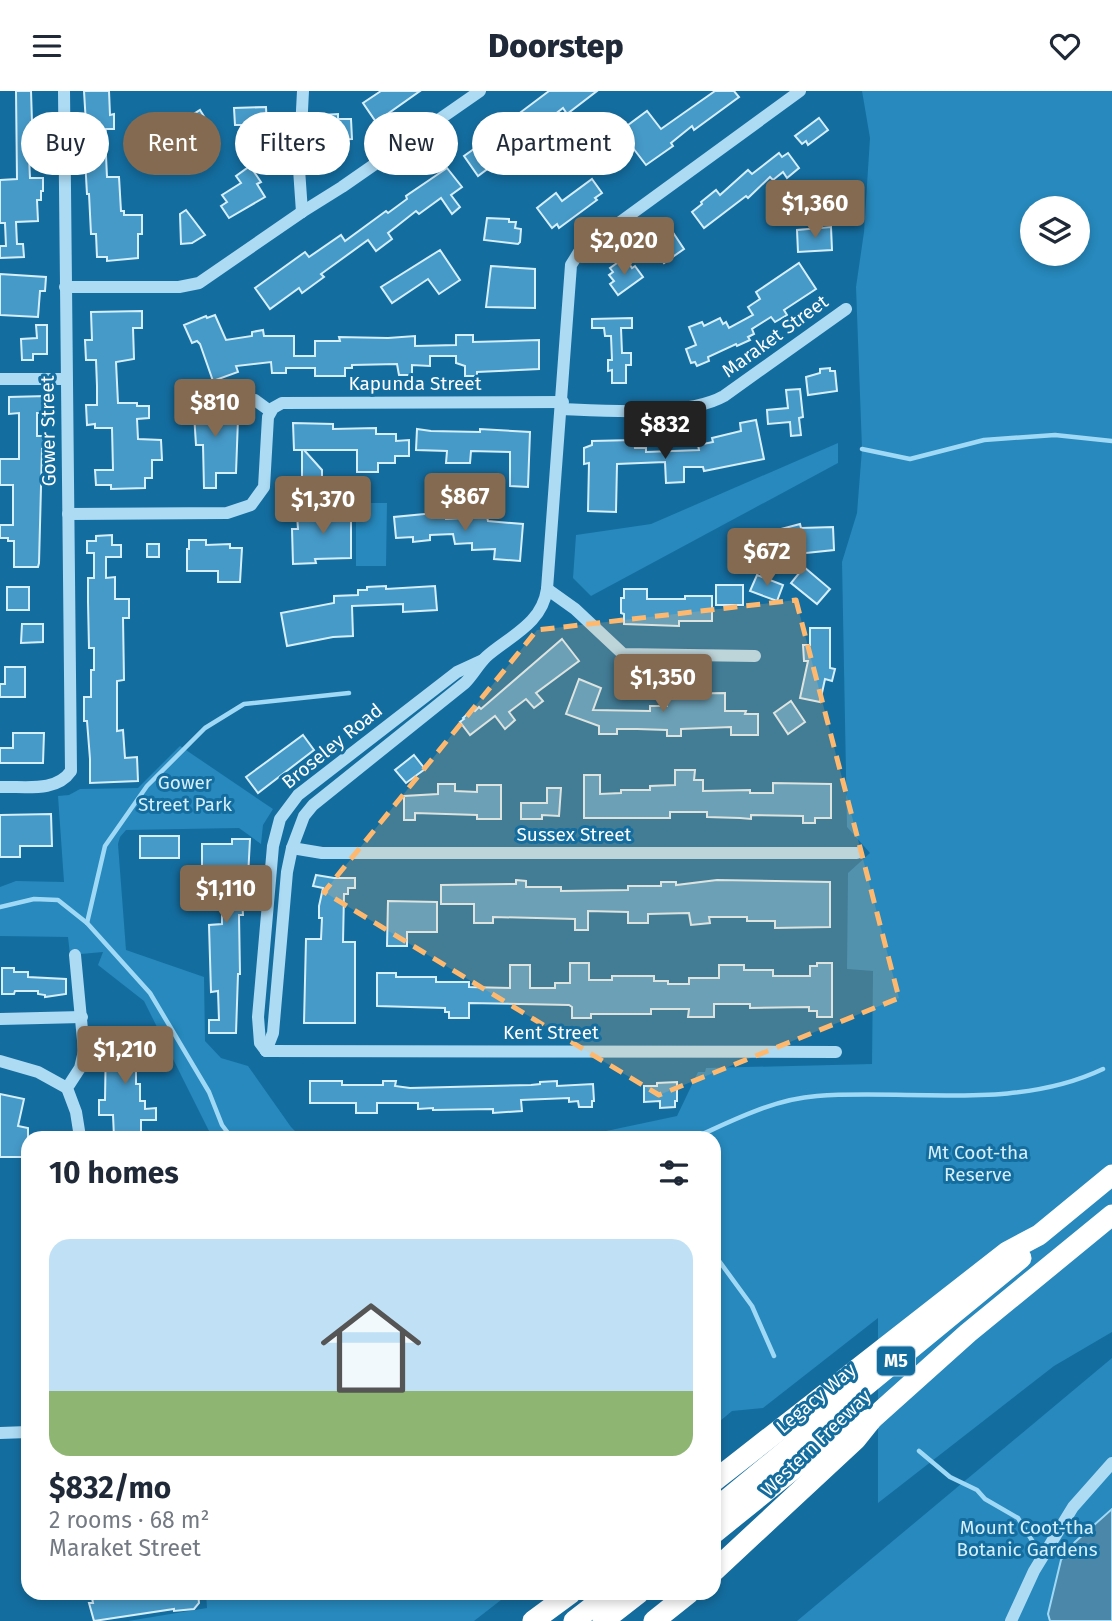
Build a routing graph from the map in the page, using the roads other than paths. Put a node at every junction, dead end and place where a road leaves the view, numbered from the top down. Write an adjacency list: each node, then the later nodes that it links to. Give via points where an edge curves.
1 (64, 91): 6 (street, Gower Street)
2 (303, 91): 5 (street)
3 (480, 91): 5 (street)
4 (800, 91): 11 (street, Broseley Road, via 579,252 571,264)
5 (302, 212): 6 (street, via 195,285)
6 (65, 287): 9 (street, Gower Street)
7 (846, 309): 11 (street, Maraket Street, via 724,396 704,405 681,410)
8 (0, 379): 9 (street)
9 (66, 379): 13 (street, Gower Street)
10 (255, 400): 12 (street)
11 (562, 405): 12 (street, Kapunda Street, via 292,402); 14 (street, Broseley Road)
12 (270, 411): 13 (street, via 264,487 251,505 227,513)
13 (68, 514): 17 (street, Gower Street, via 71,771 52,785)
14 (547, 589): 15 (street, via 624,654); 16 (street, Broseley Road, via 538,616)
15 (755, 656)
16 (484, 659): 18 (street, Broseley Road, via 465,683 309,809); 23 (street, Broseley Road, via 457,672 403,713 305,789 282,815 273,846 258,1009 259,1038)
17 (0, 787)
18 (292, 848): 19 (street, Sussex Street, via 322,853); 23 (street, Broseley Road, via 273,1033)
19 (857, 853)
20 (75, 955): 21 (street)
21 (82, 1017): 22 (street); 26 (street, via 84,1057)
22 (0, 1019)
23 (266, 1051): 24 (street, Kent Street)
24 (836, 1052)
25 (0, 1061): 26 (street)
26 (68, 1088): 27 (street)
27 (79, 1131)
28 (1112, 1175): 30 (highway, Western Freeway / M5)
29 (1112, 1215): 31 (highway, Western Freeway / M5)
30 (1039, 1235): 35 (highway, Western Freeway / M5, via 1007,1252); 36 (highway, Legacy Way / M5, via 1024,1256)
31 (872, 1419): 37 (highway, M5, via 848,1425); 38 (highway, Western Freeway / M5)
32 (21, 1432): 33 (street)
33 (0, 1433)
34 (1112, 1463): 47 (street, via 1073,1507 1034,1571)
35 (721, 1476)
36 (721, 1504)
37 (721, 1527)
38 (721, 1564)
39 (562, 1600): 43 (highway)
40 (601, 1600): 44 (highway)
41 (630, 1600): 45 (highway)
42 (680, 1600): 46 (highway)
43 (533, 1621)
44 (574, 1621)
45 (603, 1621)
46 (654, 1621)
47 (1011, 1621)

